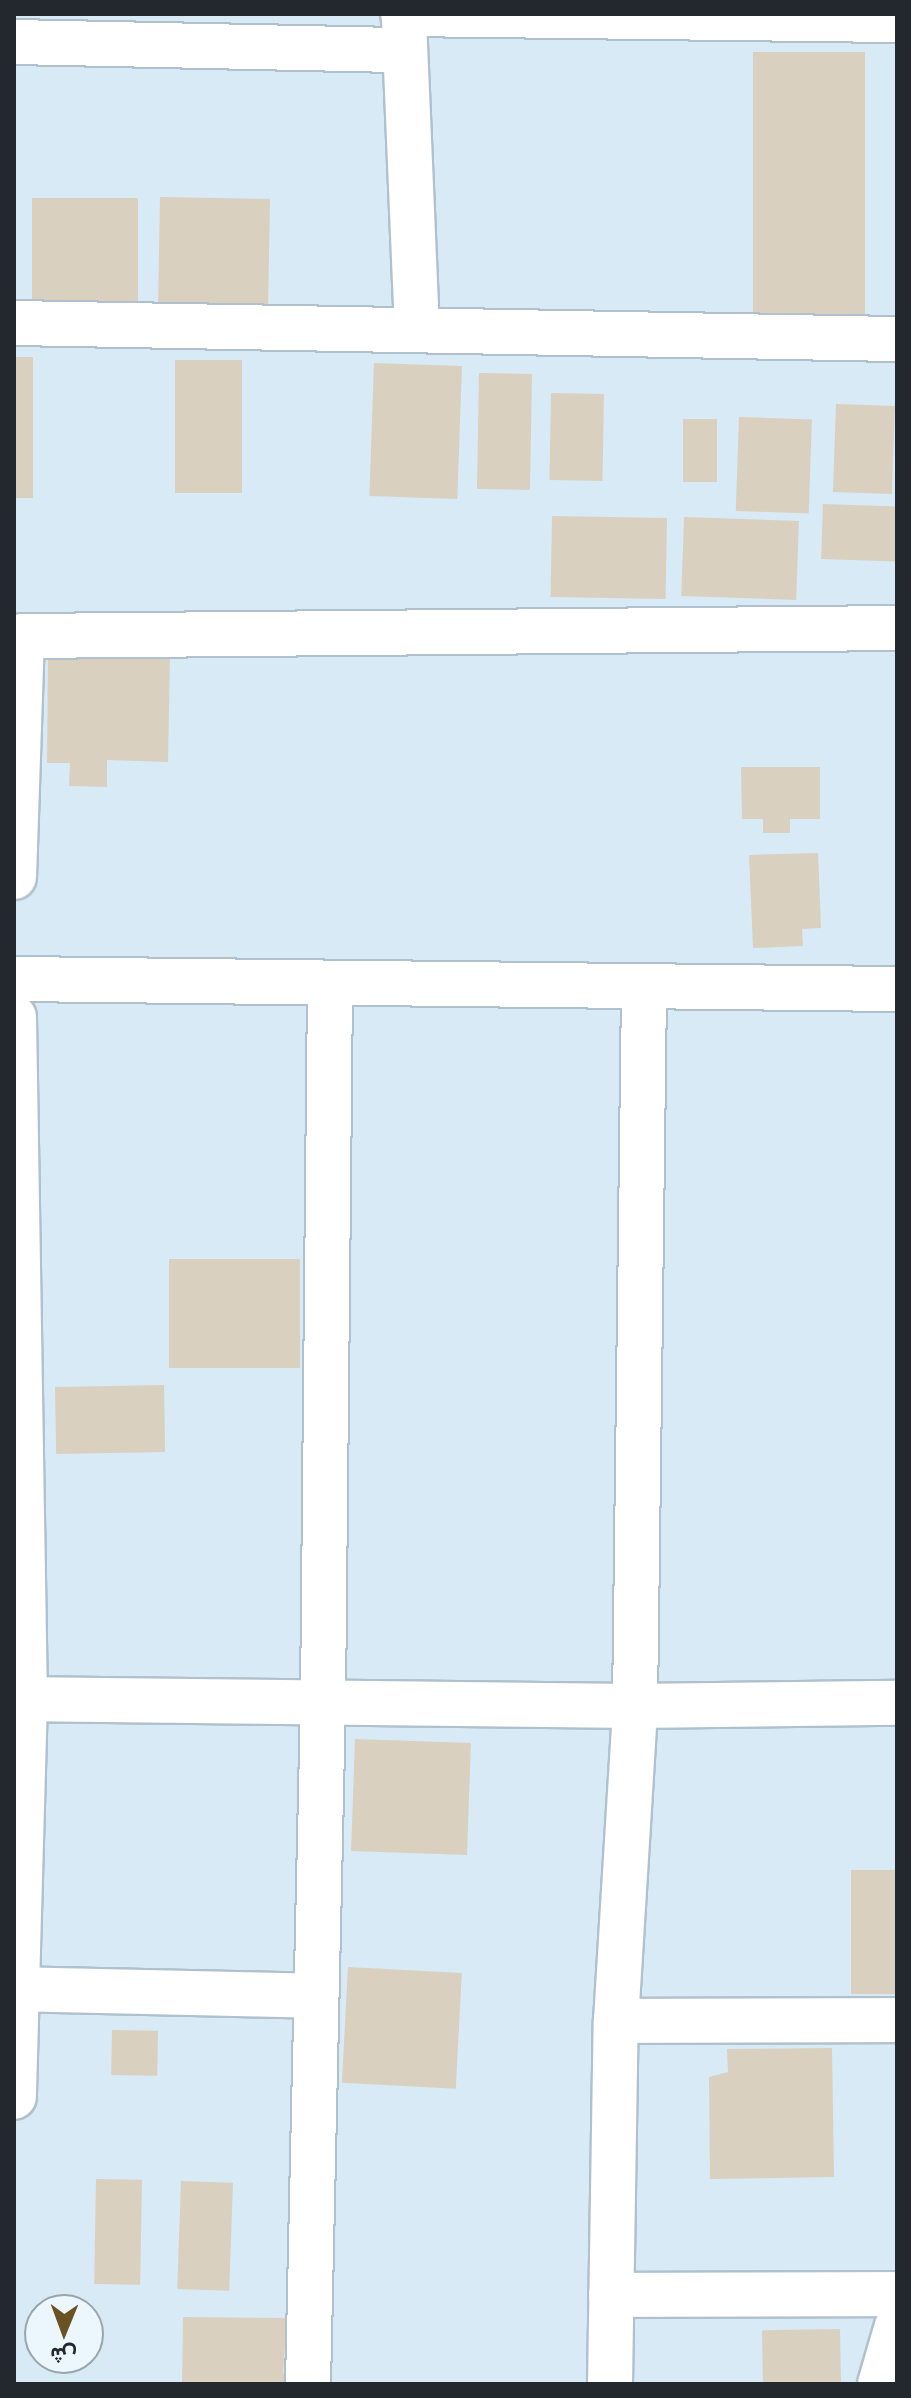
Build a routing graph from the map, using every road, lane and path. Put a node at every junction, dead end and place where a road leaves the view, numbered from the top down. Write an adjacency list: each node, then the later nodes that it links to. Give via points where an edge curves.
1 (897, 20): 2 (street)
2 (404, 26): 3 (street); 5 (street)
3 (14, 42)
4 (17, 322): 5 (street)
5 (417, 330): 6 (street)
6 (895, 334)
7 (897, 628): 8 (street)
8 (18, 635): 9 (street)
9 (14, 877)
10 (14, 979): 11 (street)
11 (330, 983): 12 (street); 16 (street)
12 (644, 986): 13 (street); 18 (street)
13 (897, 989)
14 (14, 1017): 15 (street)
15 (19, 1699): 16 (street); 19 (street)
16 (323, 1701): 18 (street); 20 (street)
17 (897, 1703): 18 (street)
18 (635, 1706): 22 (street)
19 (15, 1989): 20 (street); 23 (street)
20 (316, 1996): 27 (street)
21 (897, 2020): 22 (street)
22 (616, 2021): 25 (street)
23 (14, 2097)
24 (897, 2294): 25 (street)
25 (611, 2295): 28 (street)
26 (897, 2326): 29 (street)
27 (308, 2384)
28 (610, 2384)
29 (880, 2384)

